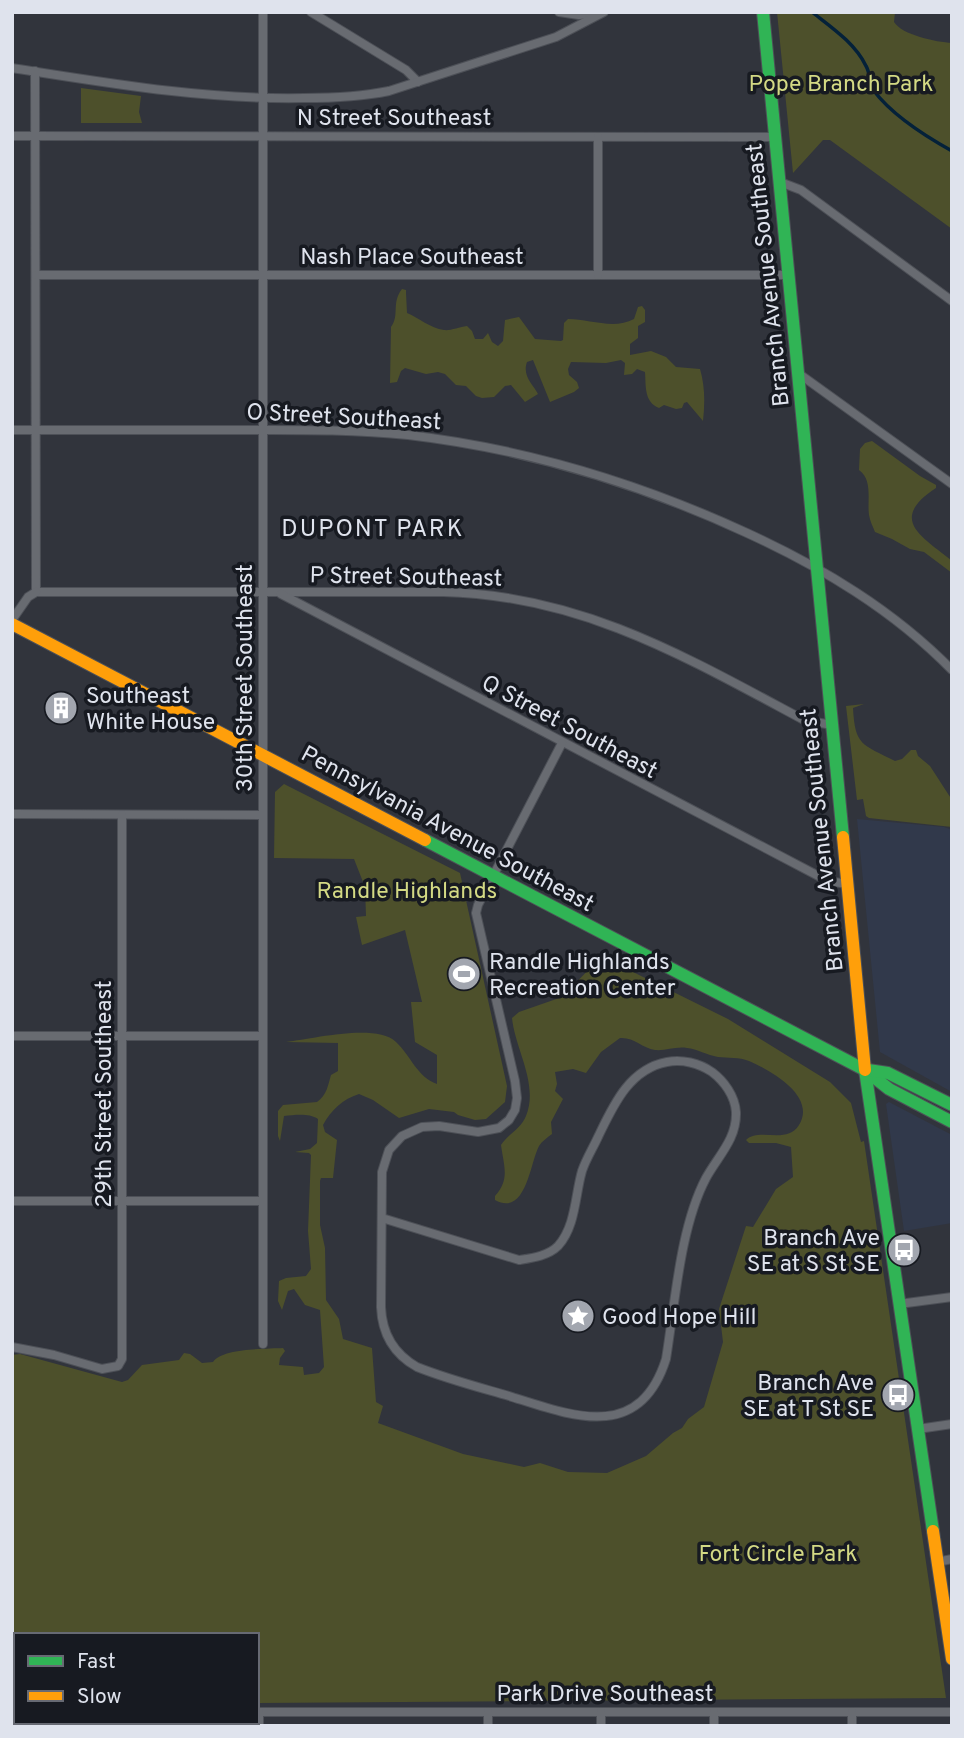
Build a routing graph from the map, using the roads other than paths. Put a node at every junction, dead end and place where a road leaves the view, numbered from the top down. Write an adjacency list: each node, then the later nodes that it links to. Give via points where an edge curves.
1 (263, 12): 9 (street, 30th Street Southeast)
2 (311, 12): 8 (street)
3 (559, 12): 4 (street)
4 (603, 12): 8 (street, via 556,37)
5 (763, 12): 14 (main road, Branch Avenue Southeast)
6 (12, 68): 7 (street)
7 (35, 71): 9 (street); 11 (street)
8 (418, 82): 9 (street, via 360,96)
9 (263, 99): 12 (street, 30th Street Southeast)
10 (12, 136): 11 (street, N Street Southeast)
11 (37, 136): 12 (street, N Street Southeast); 16 (street)
12 (263, 136): 13 (street, N Street Southeast); 17 (street, 30th Street Southeast)
13 (598, 137): 14 (street, N Street Southeast); 18 (street)
14 (775, 137): 15 (main road, Branch Avenue Southeast)
15 (780, 182): 19 (main road, Branch Avenue Southeast); 20 (street, via 802,190)
16 (36, 275): 17 (street, Nash Place Southeast); 23 (street)
17 (263, 275): 18 (street, Nash Place Southeast); 24 (street, 30th Street Southeast)
18 (598, 275): 19 (street, Nash Place Southeast)
19 (788, 275): 21 (main road, Branch Avenue Southeast)
20 (952, 301)
21 (798, 373): 25 (street); 26 (main road, Branch Avenue Southeast)
22 (12, 430): 23 (street, O Street Southeast)
23 (36, 430): 24 (street, O Street Southeast); 27 (street)
24 (263, 430): 26 (street, O Street Southeast, via 408,435 549,461 671,500); 28 (street, 30th Street Southeast)
25 (952, 484)
26 (817, 568): 31 (street, O Street Southeast, via 893,618); 32 (main road, Branch Avenue Southeast)
27 (36, 592): 28 (street, P Street Southeast); 30 (street)
28 (263, 593): 29 (street, P Street Southeast); 34 (street, 30th Street Southeast)
29 (278, 593): 32 (street, P Street Southeast, via 468,593 554,606 629,631 804,720); 33 (street, Q Street Southeast)
30 (12, 622): 34 (main road, Pennsylvania Avenue Southeast)
31 (952, 670)
32 (832, 725): 39 (main road, Branch Avenue Southeast)
33 (562, 743): 38 (street); 39 (street, Q Street Southeast, via 828,881)
34 (263, 754): 37 (street, 30th Street Southeast); 38 (main road, Pennsylvania Avenue Southeast)
35 (12, 814): 36 (street)
36 (122, 815): 37 (street); 41 (street, 29th Street Southeast)
37 (263, 815): 42 (street, 30th Street Southeast)
38 (494, 875): 43 (main road, Pennsylvania Avenue Southeast); 49 (street, via 478,905 477,922 515,1081 516,1106 506,1123 489,1131 428,1126 398,1139 382,1167)
39 (847, 884): 43 (main road, Branch Avenue Southeast)
40 (12, 1036): 41 (street)
41 (122, 1036): 42 (street); 47 (street, 29th Street Southeast)
42 (262, 1036): 48 (street, 30th Street Southeast)
43 (865, 1070): 44 (main road, Pennsylvania Avenue Southeast, via 888,1073); 45 (main road, Pennsylvania Avenue Southeast); 51 (main road, Branch Avenue Southeast)
44 (952, 1105)
45 (952, 1122)
46 (12, 1201): 47 (street)
47 (122, 1201): 48 (street); 53 (street, 29th Street Southeast, via 120,1363 102,1369)
48 (262, 1201): 52 (street, 30th Street Southeast)
49 (382, 1218): 49 (street, via 519,1260 539,1257 556,1248 568,1232 583,1170 612,1107 636,1076 678,1060 700,1065 720,1079 735,1105 735,1130 705,1179 690,1216 663,1366 649,1391 633,1406 605,1417 571,1415 417,1367 403,1358 390,1342 382,1315)
50 (952, 1297): 51 (street)
51 (900, 1304): 55 (main road, Branch Avenue Southeast)
52 (263, 1344)
53 (12, 1347)
54 (952, 1424): 55 (street)
55 (918, 1429): 57 (main road, Branch Avenue Southeast)
56 (952, 1559): 57 (street)
57 (937, 1562): 58 (main road, Branch Avenue Southeast)
58 (952, 1660)
59 (259, 1712): 60 (street, Park Drive Southeast)
60 (488, 1712): 61 (street, Park Drive Southeast); 65 (street)
61 (601, 1712): 62 (street, Park Drive Southeast); 66 (street)
62 (715, 1712): 63 (street, Park Drive Southeast); 67 (street)
63 (852, 1712): 64 (street, Park Drive Southeast); 68 (street)
64 (952, 1712)
65 (488, 1726)
66 (601, 1726)
67 (715, 1726)
68 (852, 1726)

